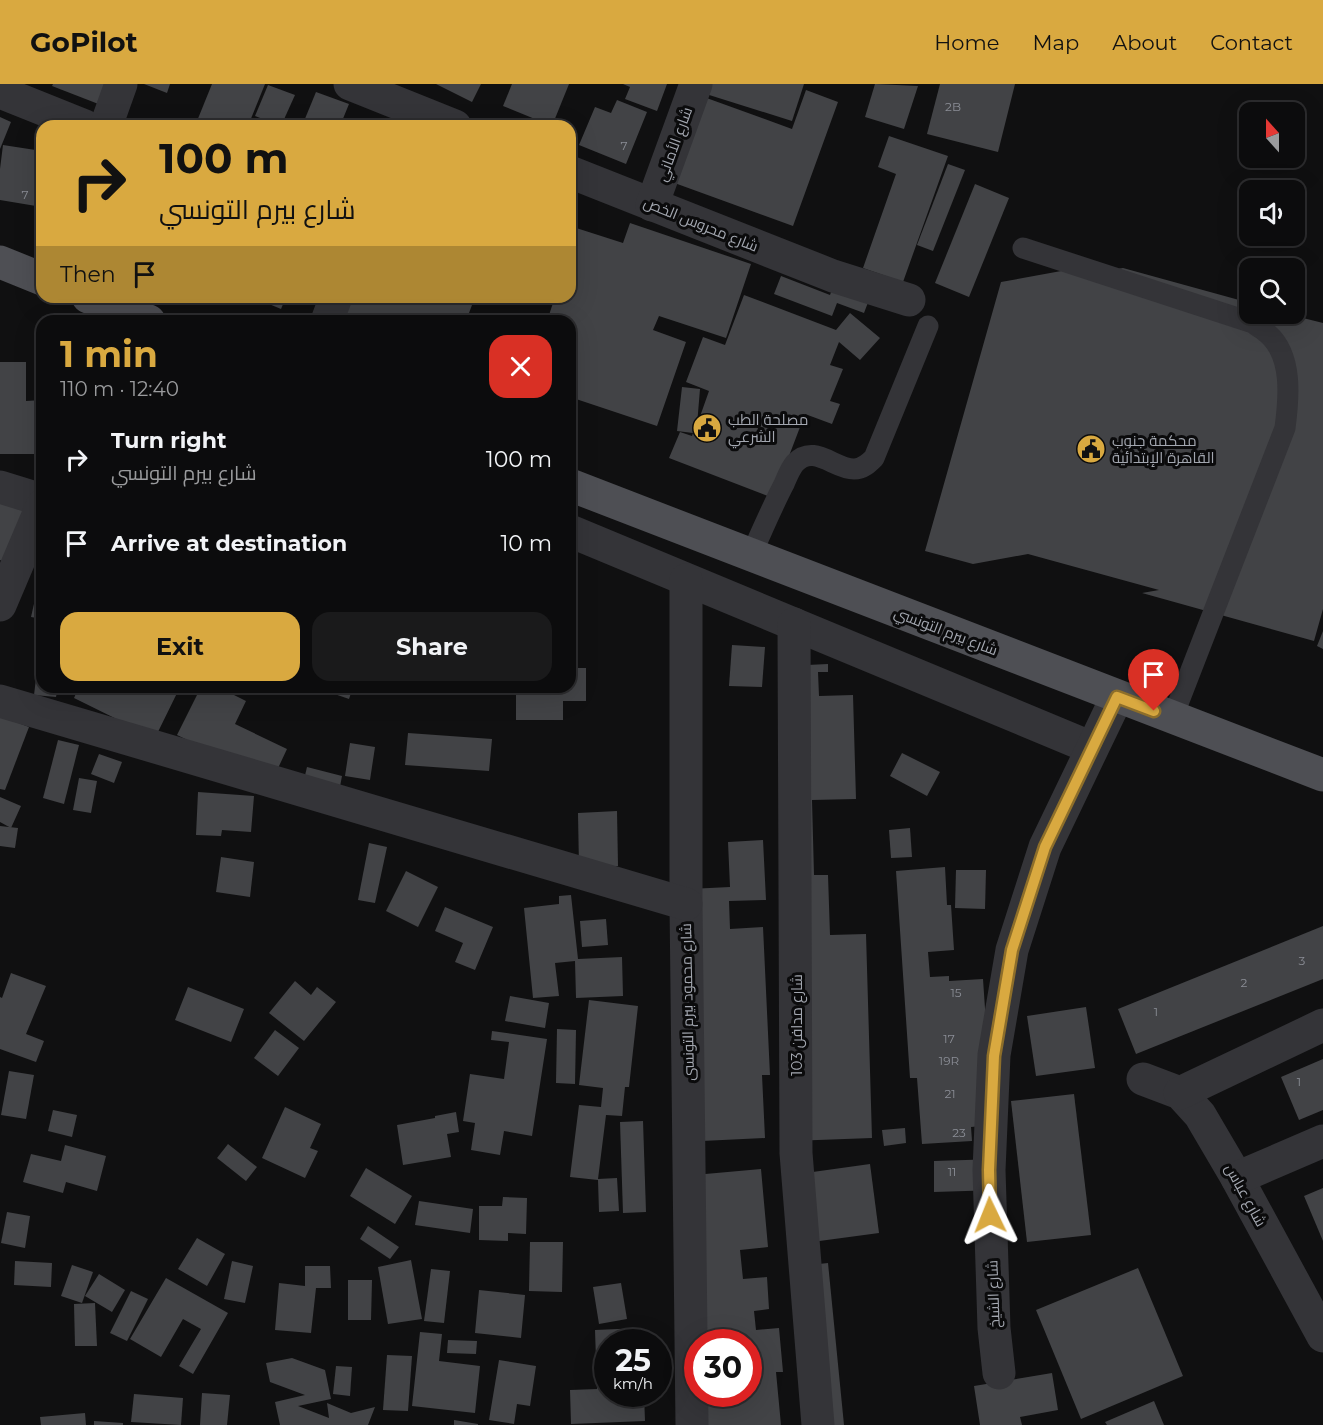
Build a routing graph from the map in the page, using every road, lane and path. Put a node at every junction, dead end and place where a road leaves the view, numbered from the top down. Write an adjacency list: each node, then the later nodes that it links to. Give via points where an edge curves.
1 (121, 84): 7 (street)
2 (350, 84): 5 (street)
3 (696, 84): 10 (street, شارع الأماني)
4 (0, 92): 6 (street)
5 (407, 106): 8 (street)
6 (70, 120)
7 (108, 120)
8 (441, 120)
9 (576, 174): 10 (street, شارع محروس الخص)
10 (652, 205): 15 (street, شارع محروس الخص)
11 (1023, 248): 28 (lane, via 1252,323 1269,334 1280,350 1288,398 1285,428)
12 (0, 262): 13 (main road)
13 (36, 277)
14 (103, 303): 16 (main road)
15 (918, 313): 22 (lane, via 874,458 853,469 810,455 793,464)
16 (134, 315)
17 (0, 487): 19 (street)
18 (576, 487): 22 (main road, شارع بيرم التونسي)
19 (36, 498)
20 (36, 520): 24 (street)
21 (576, 534): 23 (street)
22 (752, 555): 26 (main road, شارع بيرم التونسي)
23 (686, 580): 25 (street); 31 (street, شارع محمود بيرم التونسى)
24 (0, 605)
25 (794, 624): 29 (street); 41 (street, شارع مدافن 103, via 796,1154)
26 (1117, 697): 28 (main road, شارع بيرم التونسي); 29 (street, شارع الشيخ)
27 (0, 701): 31 (street)
28 (1172, 718): 30 (main road, شارع بيرم التونسي)
29 (1092, 748): 39 (street, شارع الشيخ, via 1045,847 1023,915 1012,950 994,1056 989,1170)
30 (1323, 775)
31 (686, 904): 40 (street, شارع محمود بيرم التونسى)
32 (1323, 1025): 34 (street)
33 (1143, 1079): 34 (street, شارع عباس)
34 (1180, 1093): 36 (street, شارع عباس, via 1200,1115)
35 (1323, 1141): 36 (street)
36 (1237, 1178): 37 (street, شارع عباس)
37 (1310, 1280): 38 (street, شارع عباس)
38 (1323, 1336)
39 (999, 1373)
40 (692, 1425)
41 (818, 1425)

